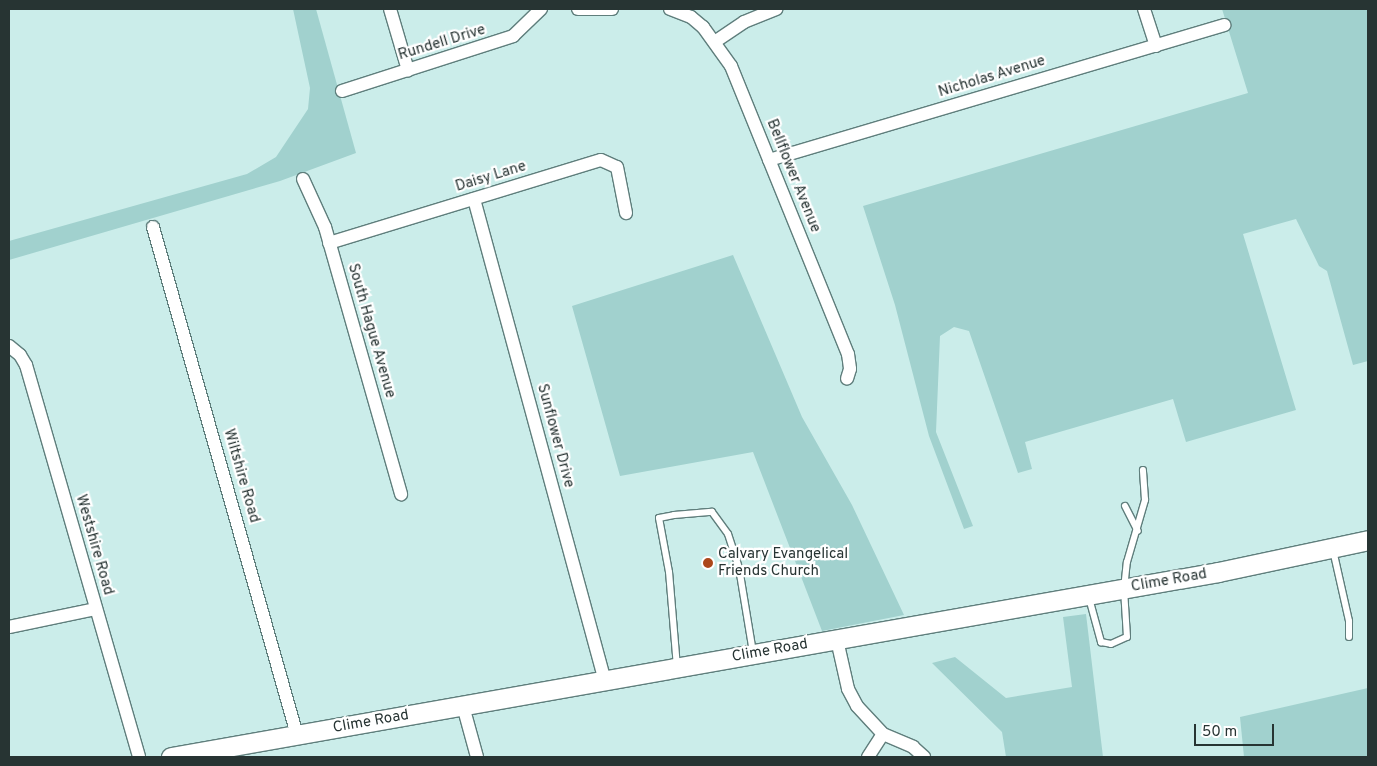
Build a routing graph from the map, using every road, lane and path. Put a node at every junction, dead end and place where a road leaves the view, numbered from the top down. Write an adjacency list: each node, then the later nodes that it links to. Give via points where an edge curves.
1 (390, 9): 11 (street)
2 (542, 9): 11 (street, Rundell Drive, via 514,36)
3 (578, 9): 4 (street)
4 (612, 9)
5 (670, 9): 9 (street, Bellflower Avenue, via 691,17)
6 (777, 9): 9 (street, via 744,22)
7 (1144, 9): 10 (street)
8 (1224, 25): 10 (street, Nicholas Avenue)
9 (716, 41): 13 (street, Bellflower Avenue, via 731,66)
10 (1156, 46): 13 (street, Nicholas Avenue)
11 (408, 70): 12 (street, Rundell Drive)
12 (342, 91)
13 (769, 160): 20 (street, Bellflower Avenue, via 848,354 850,369)
14 (303, 179): 18 (street, South Hague Avenue, via 316,203)
15 (474, 199): 16 (street, Daisy Lane, via 601,160 617,167); 18 (street, Daisy Lane); 35 (street, Sunflower Drive)
16 (626, 213)
17 (153, 227): 38 (street, Wiltshire Road)
18 (329, 243): 22 (street, South Hague Avenue)
19 (10, 346): 29 (street, Westshire Road, via 26,365)
20 (846, 378)
21 (1143, 470): 24 (lane, via 1145,500)
22 (401, 494)
23 (1125, 506): 24 (lane)
24 (1138, 531): 27 (lane, via 1127,562)
25 (1368, 540): 26 (main road, Clime Road)
26 (1333, 549): 27 (main road, Clime Road); 31 (lane, via 1350,621)
27 (1124, 589): 28 (main road, Clime Road); 28 (lane, via 1127,637 1111,644 1101,642)
28 (1089, 595): 32 (main road, Clime Road)
29 (96, 608): 30 (street); 39 (street, Westshire Road)
30 (9, 627)
31 (1349, 637)
32 (837, 640): 33 (main road, Clime Road); 37 (street, via 848,689 857,706)
33 (753, 654): 34 (main road, Clime Road); 34 (lane, via 740,568 728,534 712,512 690,512 660,518 669,572)
34 (677, 668): 35 (main road, Clime Road)
35 (605, 680): 36 (main road, Clime Road)
36 (463, 706): 38 (main road, Clime Road); 41 (street)
37 (883, 734): 42 (street); 43 (street, via 913,747)
38 (297, 735): 40 (main road, Clime Road)
39 (139, 757)
40 (171, 757)
41 (477, 757)
42 (868, 757)
43 (924, 757)

